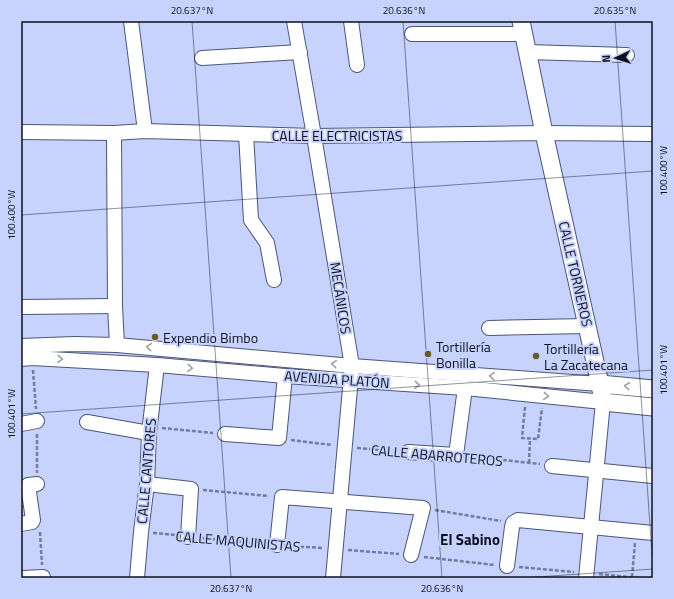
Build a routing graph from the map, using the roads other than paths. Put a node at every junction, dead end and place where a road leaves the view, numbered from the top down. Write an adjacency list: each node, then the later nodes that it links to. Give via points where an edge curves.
1 (130, 21): 11 (street)
2 (294, 21): 6 (street, MECÁNICOS)
3 (351, 21): 10 (street)
4 (523, 28): 5 (street); 7 (street, CALLE TORNEROS)
5 (412, 34)
6 (300, 52): 9 (street); 17 (street, MECÁNICOS)
7 (528, 52): 8 (street); 14 (street, CALLE TORNEROS)
8 (627, 54)
9 (202, 58)
10 (357, 65)
11 (145, 131): 13 (street, CALLE ELECTRICISTAS); 15 (street, CALLE ELECTRICISTAS)
12 (21, 132): 13 (street, CALLE ELECTRICISTAS)
13 (114, 133): 19 (street)
14 (544, 133): 16 (street, CALLE ELECTRICISTAS); 17 (street, CALLE ELECTRICISTAS); 21 (street, CALLE TORNEROS)
15 (246, 134): 17 (street, CALLE ELECTRICISTAS); 18 (street, via 251,220 267,243)
16 (653, 134)
17 (314, 136): 27 (street, MECÁNICOS)
18 (274, 280)
19 (115, 306): 20 (street); 23 (street)
20 (21, 307)
21 (587, 326): 22 (street); 30 (street, CALLE TORNEROS)
22 (489, 328)
23 (117, 345): 24 (street, AVENIDA PLATÓN); 27 (street, AVENIDA PLATÓN, one-way to 23)
24 (21, 346)
25 (26, 358): 26 (street, AVENIDA PLATÓN, one-way to 26)
26 (157, 365): 28 (street, AVENIDA PLATÓN, one-way to 28); 36 (street, CALLE CANTORES)
27 (352, 366): 29 (street, MECÁNICOS); 30 (street, AVENIDA PLATÓN, one-way to 27)
28 (285, 376): 29 (street, AVENIDA PLATÓN); 37 (street, via 279,438)
29 (351, 380): 31 (street, AVENIDA PLATÓN, one-way to 31); 44 (street, MECÁNICOS)
30 (600, 384): 32 (street, AVENIDA PLATÓN, one-way to 30); 33 (street, CALLE TORNEROS)
31 (465, 388): 33 (street, AVENIDA PLATÓN, one-way to 33); 38 (street, CALLE ABARROTEROS, via 456,455)
32 (653, 389)
33 (603, 402): 34 (street, AVENIDA PLATÓN); 40 (street, CALLE TORNEROS)
34 (653, 407)
35 (87, 422): 36 (street)
36 (150, 430): 42 (street, CALLE CANTORES)
37 (225, 434)
38 (408, 452)
39 (552, 466): 40 (street)
40 (596, 470): 41 (street); 46 (street, CALLE TORNEROS)
41 (653, 476)
42 (147, 484): 48 (street, via 192,488); 55 (street, CALLE CANTORES)
43 (33, 485): 45 (street, via 33,520 28,524)
44 (340, 502): 49 (street, via 282,497); 50 (street, via 423,508); 56 (street, MECÁNICOS)
45 (21, 524)
46 (591, 526): 47 (street); 51 (street, via 518,520 513,522); 52 (street, CALLE TORNEROS)
47 (653, 533)
48 (188, 537)
49 (277, 545)
50 (411, 555)
51 (508, 566)
52 (586, 576)
53 (43, 577): 54 (street)
54 (24, 578)
55 (137, 578)
56 (333, 578)

